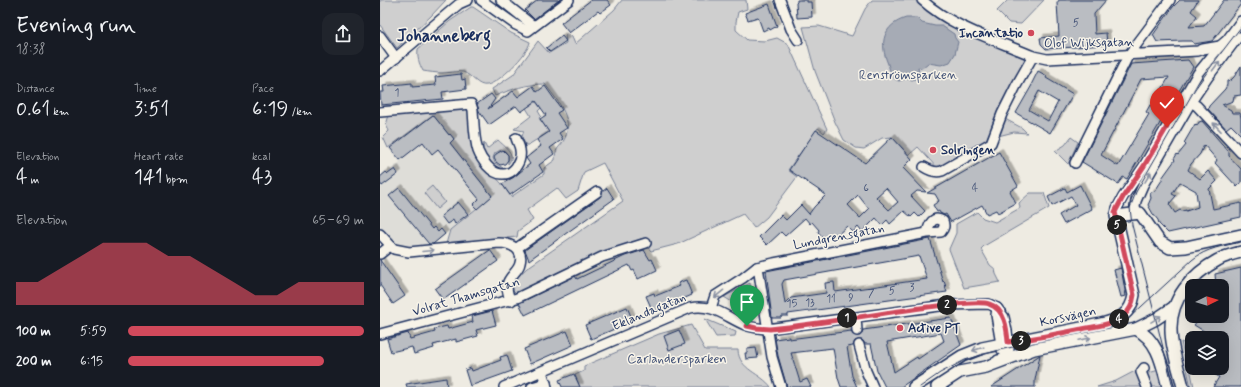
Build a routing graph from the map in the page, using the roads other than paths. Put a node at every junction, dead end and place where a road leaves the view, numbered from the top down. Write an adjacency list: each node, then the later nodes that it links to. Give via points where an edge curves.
1 (468, 0): 8 (street)
2 (481, 0): 10 (street, via 521,28 528,31)
3 (501, 0): 10 (street)
4 (569, 0): 10 (street)
5 (780, 0): 13 (street, via 790,29)
6 (922, 0): 16 (street, Olof Wijksgatan, via 948,20)
7 (1170, 0): 17 (street)
8 (460, 2): 18 (street)
9 (1241, 21): 14 (street)
10 (535, 26)
11 (380, 36): 18 (street)
12 (1240, 37): 21 (street, one-way to 12)
13 (798, 40)
14 (1220, 46): 15 (street, Olof Wijksgatan); 19 (street)
15 (1198, 51): 17 (street, Olof Wijksgatan); 19 (street, via 1206,56)
16 (1034, 56): 17 (street, Olof Wijksgatan, via 1047,59); 26 (street, via 1002,114 991,143 942,171 930,171)
17 (1128, 56): 25 (street)
18 (396, 58): 20 (street)
19 (1207, 62): 29 (street, via 1123,197 1115,212)
20 (380, 71)
21 (1191, 102): 24 (street, one-way to 21); 28 (street, one-way to 21, via 1143,185)
22 (380, 112): 23 (street, via 471,104 478,150 496,173 503,174 516,167 520,150)
23 (516, 138)
24 (1241, 153)
25 (1075, 163)
26 (924, 167)
27 (597, 192): 35 (street)
28 (1134, 213): 29 (main road); 32 (main road, via 1142,214 1160,242 1170,248)
29 (1116, 216): 43 (main road, Korsvägen, via 1134,295 1131,306 1124,316)
30 (927, 232): 38 (street, Lundgrensgatan)
31 (380, 234): 34 (street)
32 (1241, 235)
33 (646, 243): 39 (street, Volrat Thamsgatan, via 602,257)
34 (390, 246): 35 (street, one-way to 35, via 409,252 499,243); 37 (street)
35 (517, 248): 39 (street, via 521,262 508,282)
36 (1241, 252): 40 (main road, via 1201,270 1190,280)
37 (380, 254)
38 (757, 268): 41 (street, Lundgrensgatan, one-way to 41, via 715,296); 44 (street, via 760,273)
39 (510, 301): 47 (street, Volrat Thamsgatan)
40 (1176, 302): 45 (main road, Korsvägen, one-way to 40, via 1156,319); 63 (main road, via 1171,333)
41 (711, 308): 44 (street, Eklandagatan, via 747,326); 53 (street, Eklandagatan, via 690,308)
42 (856, 317): 44 (street, Eklandagatan); 46 (street); 49 (street, Eklandagatan, via 958,304 989,304 997,308 996,315)
43 (1111, 327): 45 (main road, Korsvägen); 48 (main road, Korsvägen)
44 (767, 329): 58 (street)
45 (1136, 329): 62 (main road, via 1153,342)
46 (857, 330)
47 (380, 334)
48 (1055, 339): 49 (main road, Korsvägen); 51 (main road, Korsvägen)
49 (1004, 343): 51 (street, Eklandagatan, via 1003,352); 55 (main road, Korsvägen, one-way to 55, via 962,356)
50 (859, 345): 59 (street)
51 (1011, 356): 60 (main road, Korsvägen, via 986,367 960,372)
52 (1144, 368): 61 (street, via 1141,372)
53 (542, 372): 54 (street); 56 (street, Eklandagatan)
54 (547, 385): 57 (street)
55 (918, 385)
56 (504, 387)
57 (532, 387)
58 (781, 387)
59 (873, 387)
60 (937, 387)
61 (1147, 387)
62 (1168, 387)
63 (1183, 387)

